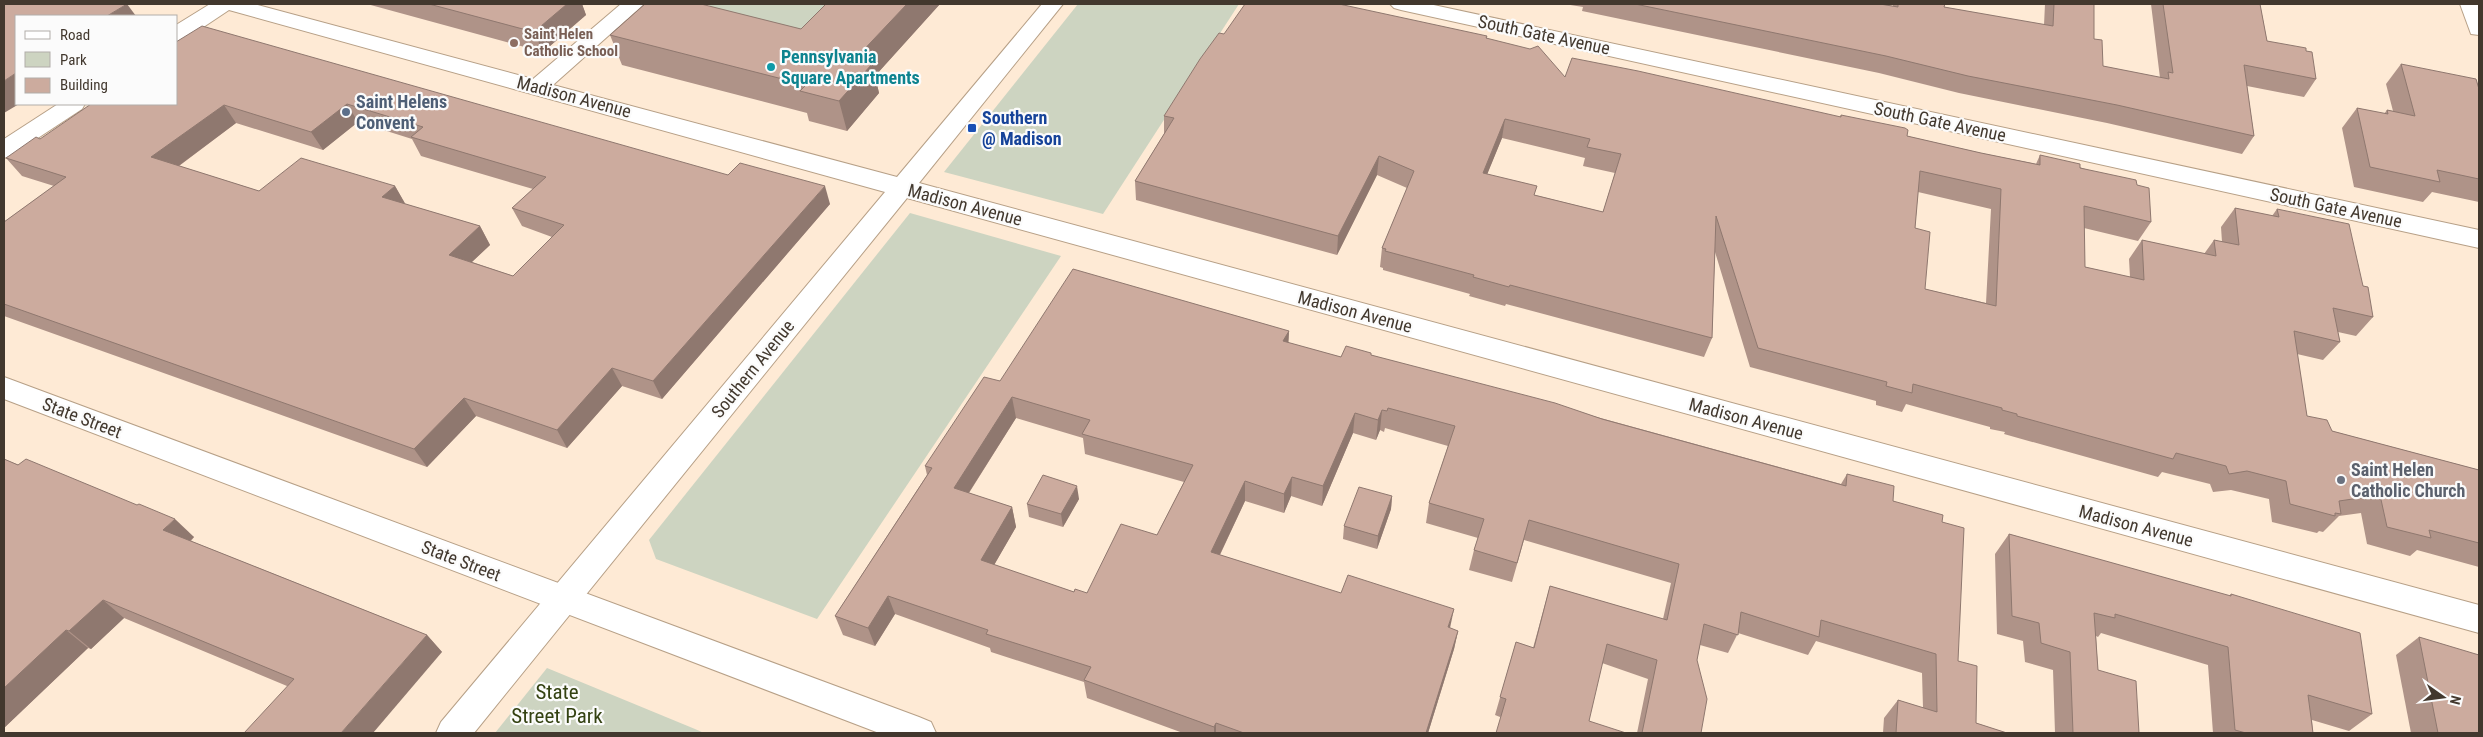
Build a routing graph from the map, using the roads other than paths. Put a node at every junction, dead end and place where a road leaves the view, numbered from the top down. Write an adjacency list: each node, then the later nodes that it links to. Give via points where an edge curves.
1 (224, 4): 8 (street)
2 (231, 4): 9 (street, Madison Avenue)
3 (634, 4): 9 (street)
4 (1053, 4): 12 (street, Southern Avenue)
5 (1401, 4): 13 (street, South Gate Avenue)
6 (2471, 4): 7 (street)
7 (2479, 29)
8 (178, 34)
9 (537, 87): 12 (street, Madison Avenue)
10 (72, 105): 11 (street)
11 (4, 150)
12 (902, 188): 15 (street, Southern Avenue); 16 (street, Madison Avenue)
13 (2479, 239)
14 (4, 388): 15 (street, State Street)
15 (563, 599): 17 (street, Southern Avenue); 18 (street, State Street)
16 (2479, 619)
17 (453, 733)
18 (919, 733)

